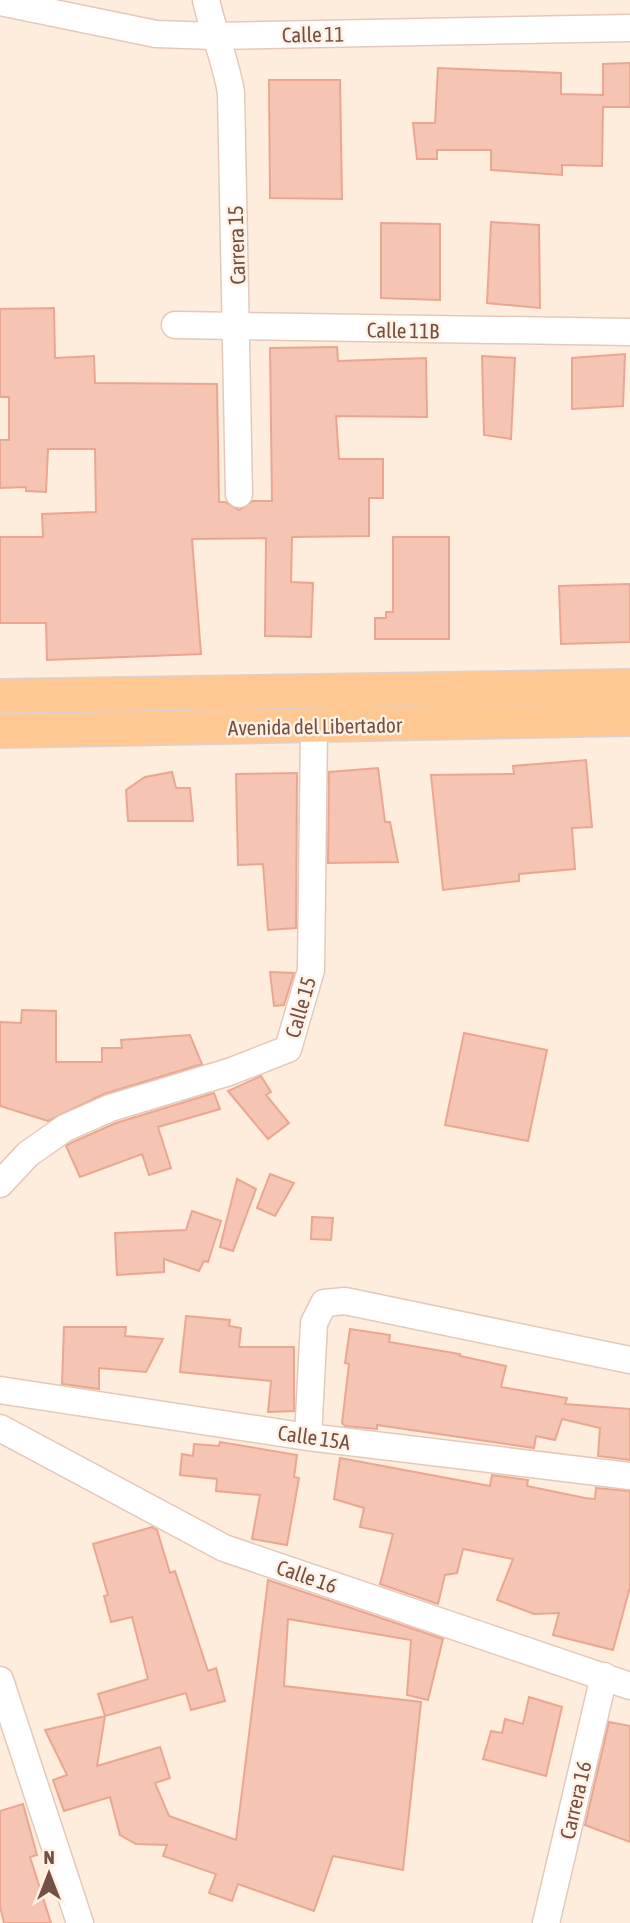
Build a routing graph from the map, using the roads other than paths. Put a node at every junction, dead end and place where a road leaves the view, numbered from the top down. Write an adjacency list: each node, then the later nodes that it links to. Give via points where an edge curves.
1 (206, 0): 4 (street, Carrera 15)
2 (0, 2): 4 (street, Calle 11, via 156,34)
3 (630, 28): 4 (street, Calle 11)
4 (215, 36): 6 (street, Carrera 15, via 226,62 231,93)
5 (176, 324): 6 (street, Calle 11B)
6 (238, 328): 7 (street, Calle 11B); 8 (street, Carrera 15)
7 (630, 332)
8 (239, 494)
9 (630, 686): 10 (main road, Avenida del Libertador)
10 (0, 696)
11 (630, 719): 12 (main road, Avenida del Libertador)
12 (314, 727): 13 (main road, Avenida del Libertador); 14 (street, Calle 15, via 311,970 288,1049 110,1108 65,1128 28,1154)
13 (0, 731)
14 (0, 1184)
15 (630, 1360): 18 (street, via 345,1301 324,1303 314,1324)
16 (0, 1390): 18 (street, Calle 15A)
17 (0, 1428): 20 (street, Calle 16, via 224,1548)
18 (308, 1437): 19 (street, Calle 15A)
19 (630, 1476)
20 (604, 1676): 22 (street, Calle 16); 24 (street, Carrera 16)
21 (0, 1680): 23 (street)
22 (630, 1686)
23 (80, 1923)
24 (546, 1923)

